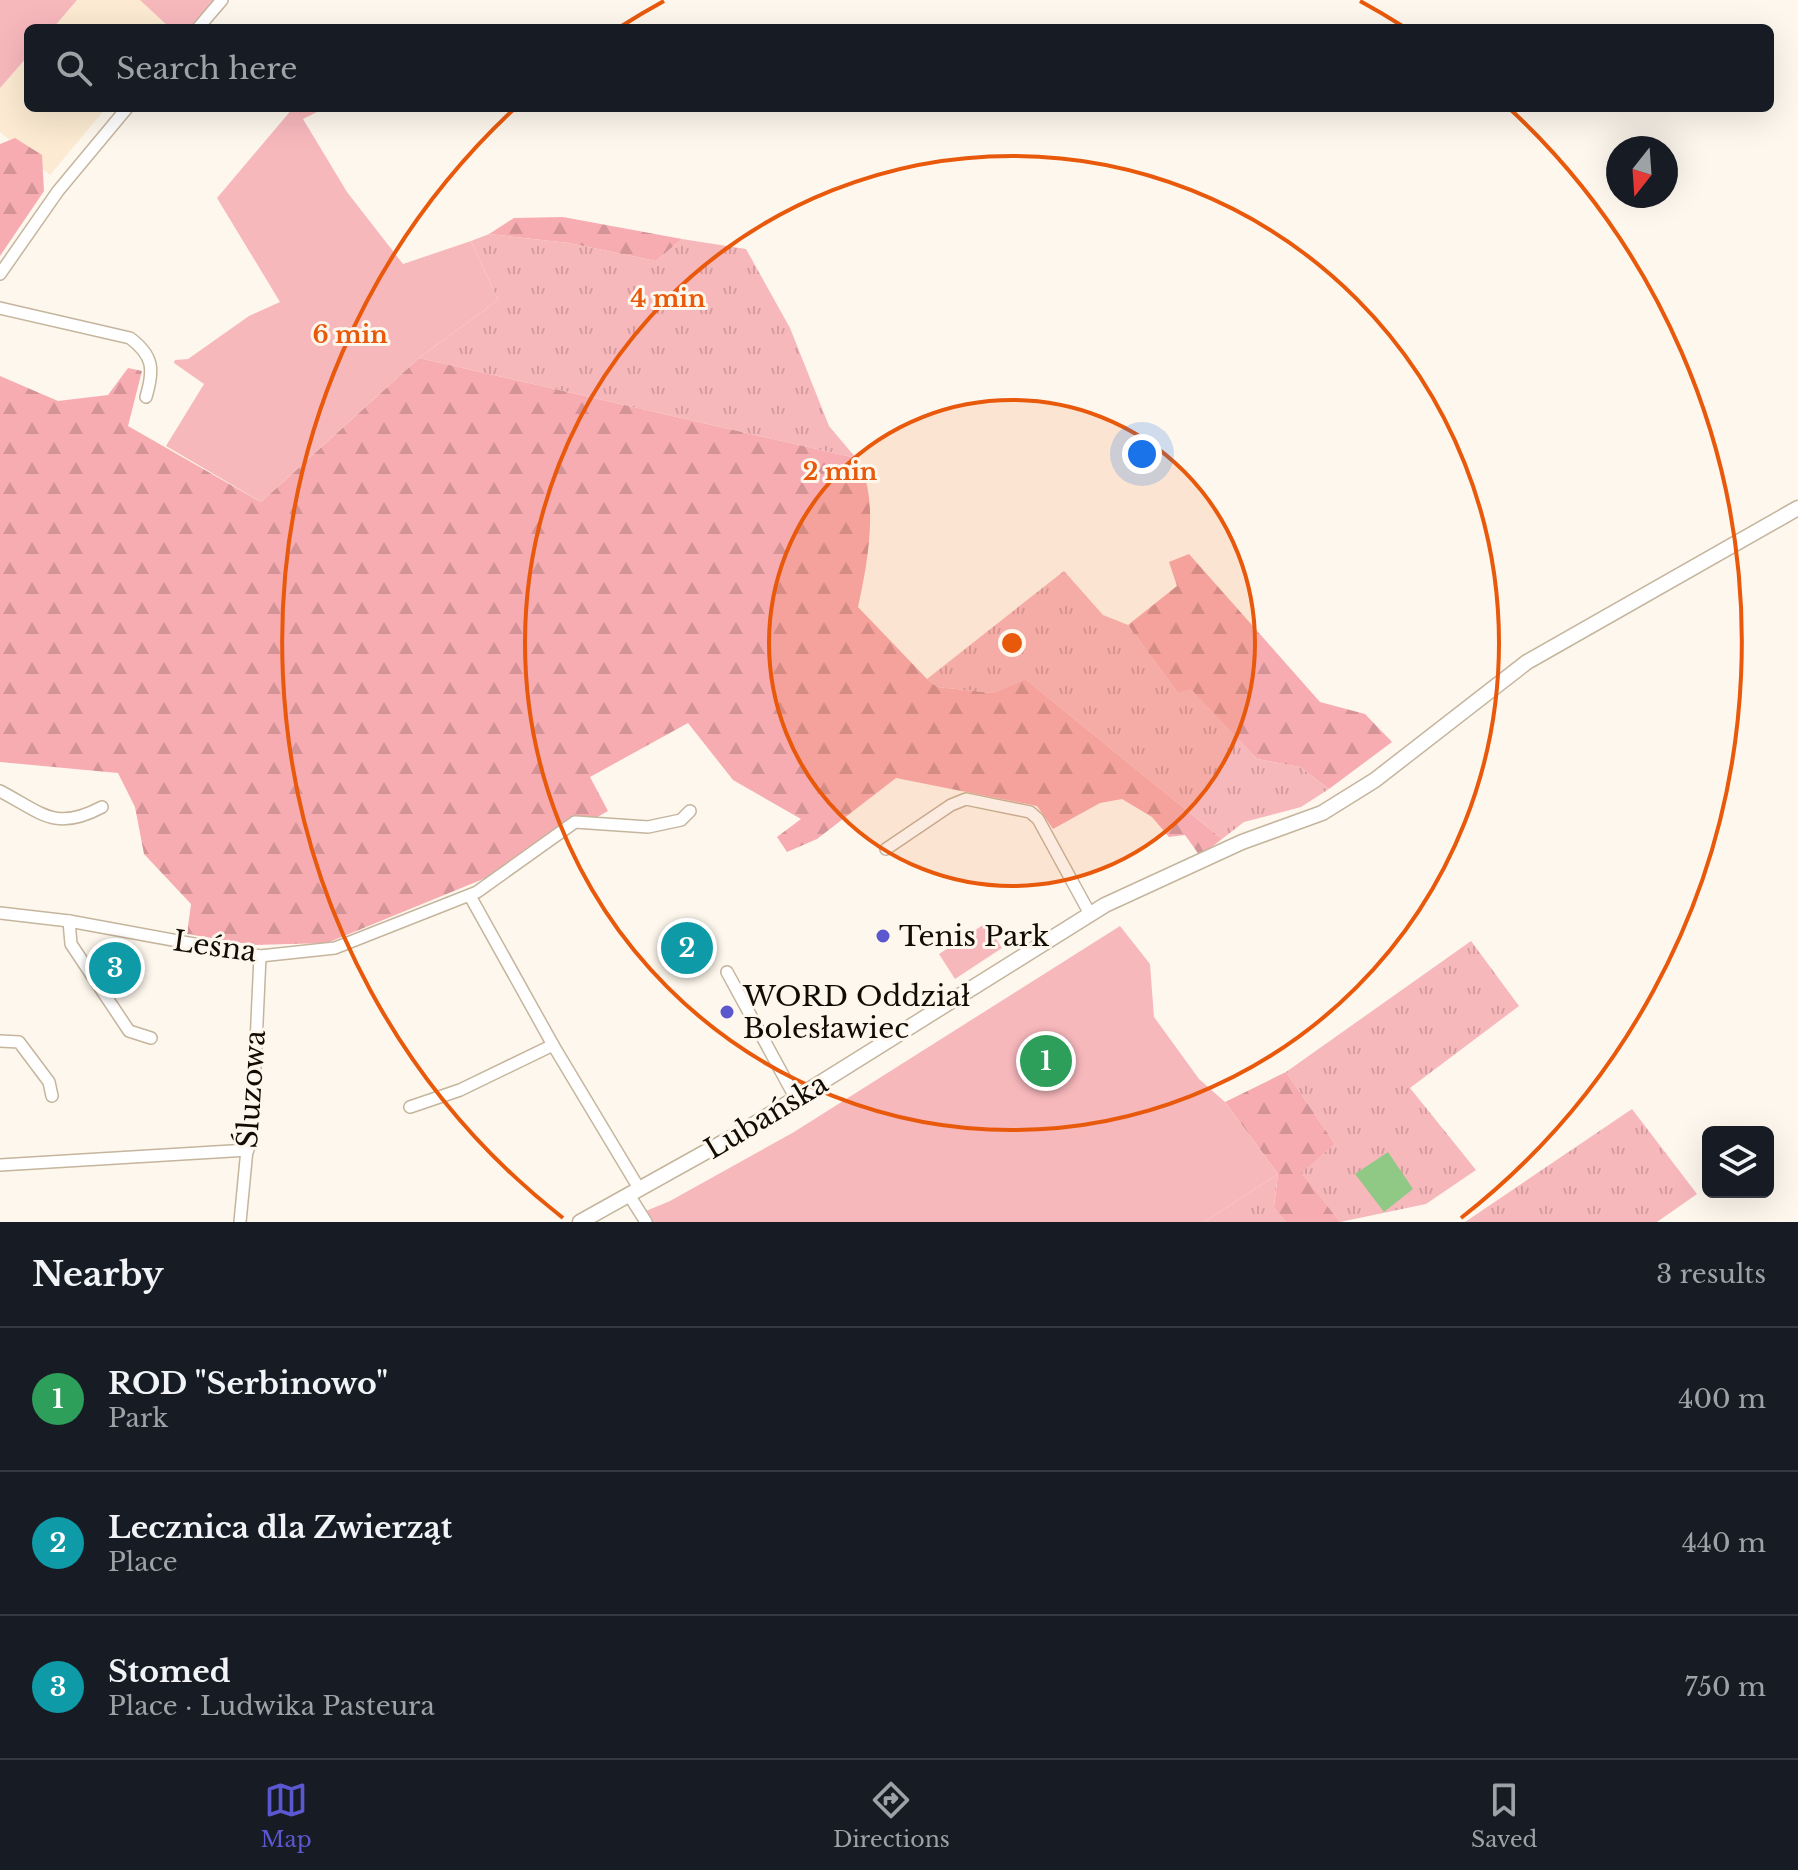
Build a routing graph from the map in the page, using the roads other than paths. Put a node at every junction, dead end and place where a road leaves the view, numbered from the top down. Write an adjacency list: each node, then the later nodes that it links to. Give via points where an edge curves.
1 (222, 0): 2 (street)
2 (201, 24)
3 (124, 112): 4 (street, via 58,191)
4 (0, 274)
5 (0, 308): 6 (street, via 130,338 146,349 152,363)
6 (146, 397)
7 (1798, 508): 14 (street, Lubańska, via 1527,662 1331,808 1242,842)
8 (0, 791): 9 (street, via 56,820 78,820)
9 (102, 807)
10 (690, 811): 12 (street, Leśna, via 681,820 648,827 575,822)
11 (886, 849): 14 (street, via 966,799 1030,812)
12 (470, 896): 16 (street, Leśna, via 335,948); 20 (street)
13 (0, 913): 15 (street, Leśna)
14 (1090, 914): 22 (street, Lubańska)
15 (69, 921): 16 (street, Leśna); 18 (street, via 71,944 129,1031)
16 (260, 956): 24 (street, Śluzowa)
17 (727, 972): 22 (street)
18 (151, 1038)
19 (0, 1041): 21 (street, via 19,1042 49,1082)
20 (553, 1045): 23 (street, via 460,1090); 26 (street)
21 (52, 1096)
22 (796, 1099): 26 (street, Lubańska)
23 (410, 1107)
24 (248, 1150): 25 (street); 27 (street, Śluzowa)
25 (0, 1165)
26 (634, 1192): 28 (street, Lubańska); 29 (street)
27 (240, 1222)
28 (580, 1222)
29 (646, 1222)

